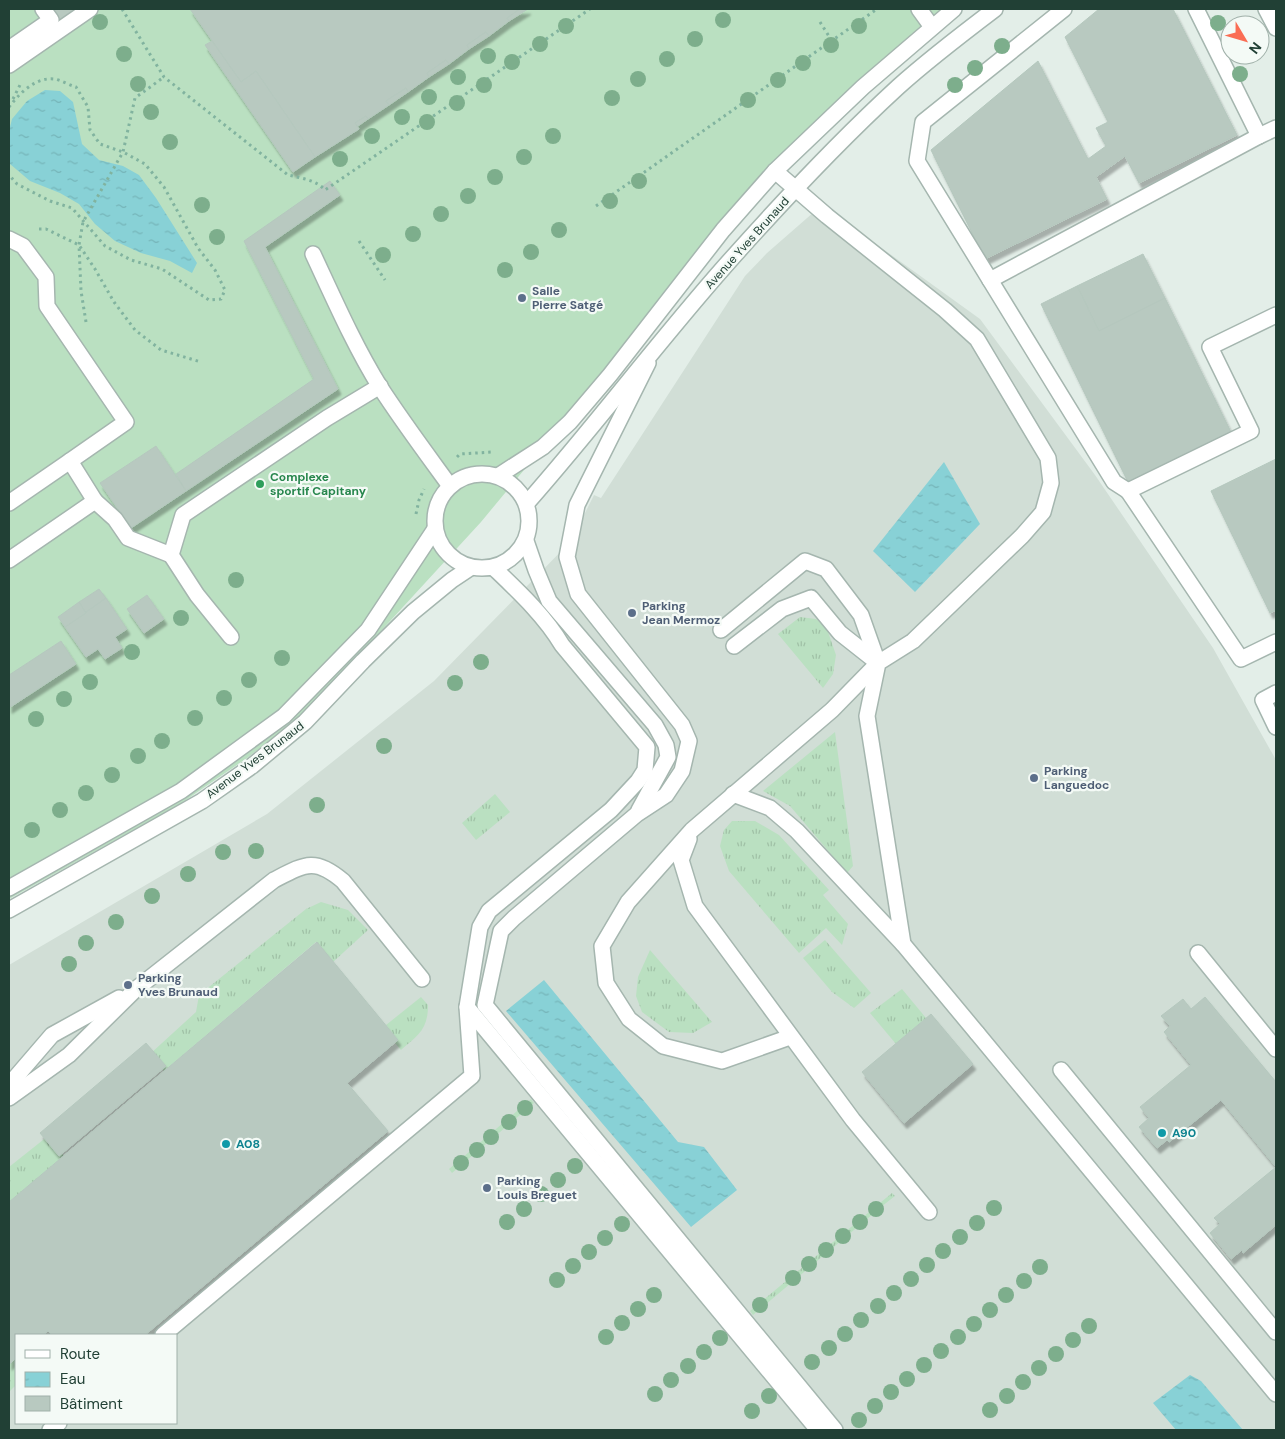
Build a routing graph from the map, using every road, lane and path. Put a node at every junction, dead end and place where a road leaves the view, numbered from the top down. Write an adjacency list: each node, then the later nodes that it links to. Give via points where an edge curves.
1 (43, 9): 16 (street, via 51,20)
2 (90, 9): 17 (street)
3 (122, 9): 18 (path)
4 (590, 9): 18 (path, via 325,190 320,185 288,174)
5 (877, 9): 15 (path)
6 (918, 9): 13 (street)
7 (954, 9): 13 (street, Avenue Yves Brunaud)
8 (995, 9): 25 (street, Avenue Yves Brunaud, via 899,86)
9 (1064, 9): 34 (street, via 923,122 917,160)
10 (1196, 9): 21 (street)
11 (1266, 9): 14 (street)
12 (820, 22): 15 (path)
13 (932, 27): 23 (street, Avenue Yves Brunaud)
14 (1276, 28)
15 (832, 41): 26 (path)
16 (9, 49)
17 (9, 65)
18 (164, 77): 22 (path, via 135,98)
19 (9, 107): 22 (path, via 20,93 34,84 53,79 76,87 88,107 90,130 100,144)
20 (1276, 128): 21 (street)
21 (1260, 136): 34 (street)
22 (123, 152): 27 (path); 27 (path, via 145,164 164,187 198,248 215,270 225,290 221,299 209,300 162,269 131,260 105,246)
23 (775, 171): 25 (street); 41 (street, Avenue Yves Brunaud, via 723,230 570,422 543,447)
24 (9, 175): 27 (path, via 17,184 72,208)
25 (796, 188): 37 (street, Avenue Yves Brunaud, via 724,266); 57 (street, via 977,340 1048,458 1051,483 1043,512 913,641)
26 (596, 206)
27 (84, 220): 31 (path)
28 (38, 229): 31 (path, via 46,229)
29 (9, 239): 40 (street, via 23,246 46,277 47,306 126,422)
30 (359, 241): 33 (path)
31 (79, 245): 36 (path, via 81,291); 38 (path, via 134,330 161,350)
32 (313, 254): 39 (street, via 346,326)
33 (385, 280)
34 (990, 280): 43 (street, via 1114,482)
35 (1276, 314): 43 (street, via 1210,347 1251,431)
36 (87, 325)
37 (653, 353): 46 (street, Avenue Yves Brunaud); 61 (street, via 577,505 567,557 578,594 682,725 689,741 682,771 666,795)
38 (201, 362)
39 (380, 386): 42 (street); 49 (street, via 183,515)
40 (70, 461): 44 (street); 45 (street)
41 (498, 476): 42 (street, via 473,474); 46 (street, via 515,487)
42 (450, 486): 47 (street, via 438,506)
43 (1128, 491): 55 (street, via 1242,659)
44 (95, 501): 49 (street, via 128,538); 50 (street)
45 (9, 503)
46 (527, 503): 48 (street, via 530,519)
47 (435, 529): 51 (street, via 438,542 445,551); 63 (street, Avenue Yves Brunaud, via 368,630 284,716 181,791)
48 (526, 541): 52 (street, via 509,561); 61 (street, via 549,600 655,725 666,745 668,757)
49 (171, 555): 54 (street)
50 (9, 560)
51 (470, 568): 52 (street); 64 (street, Avenue Yves Brunaud, via 413,612 305,722 252,766 202,801)
52 (494, 568): 69 (street, via 556,634 647,747 645,770 611,810 490,911 480,927)
53 (722, 630): 57 (street, via 805,561 826,569 861,615)
54 (230, 637)
55 (1276, 642)
56 (734, 646): 57 (street, via 782,609 811,598 840,633)
57 (878, 663): 60 (street, via 832,710); 65 (street, via 867,716)
58 (1276, 693): 59 (street, via 1263,700)
59 (1276, 727)
60 (732, 794): 62 (street); 65 (street, via 770,808 797,830)
61 (637, 814): 80 (street, via 501,931 485,1005)
62 (692, 830): 70 (street, via 681,860 695,906); 70 (street, via 628,902 602,946 606,983 629,1019 663,1046 722,1061)
63 (9, 888)
64 (9, 910)
65 (903, 944): 78 (street)
66 (1198, 954): 71 (street)
67 (422, 979): 68 (street, via 343,881 330,869 312,864 274,880)
68 (136, 989): 73 (street, via 52,1035); 74 (street, via 69,1055)
69 (467, 1007): 77 (street, via 472,1076); 79 (street)
70 (790, 1037): 75 (street)
71 (1276, 1049)
72 (1061, 1070): 76 (street)
73 (9, 1085)
74 (9, 1098)
75 (929, 1212)
76 (1276, 1332)
77 (164, 1334)
78 (1276, 1394)
79 (818, 1430)
80 (835, 1430)

